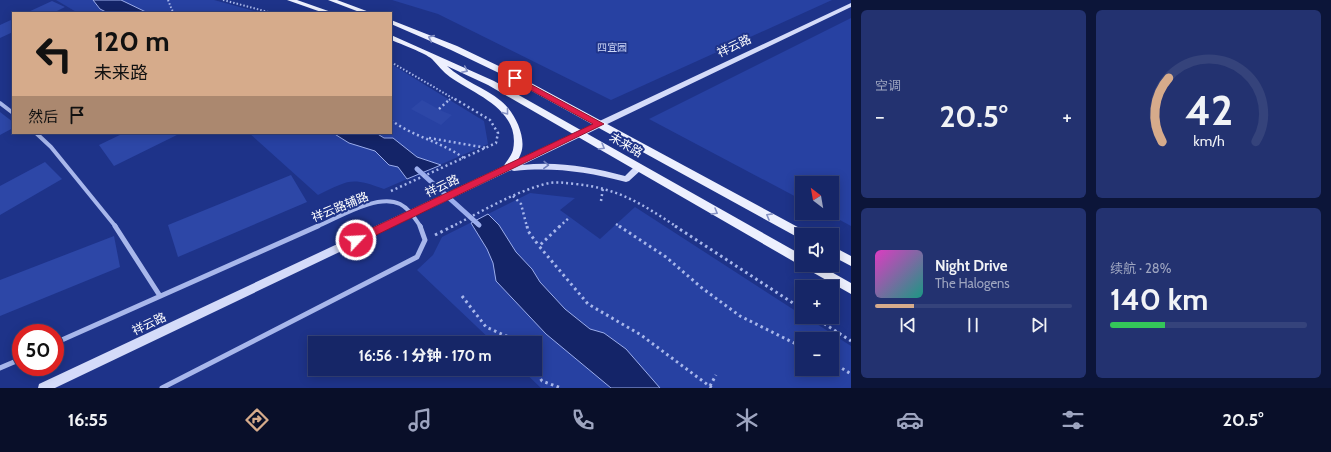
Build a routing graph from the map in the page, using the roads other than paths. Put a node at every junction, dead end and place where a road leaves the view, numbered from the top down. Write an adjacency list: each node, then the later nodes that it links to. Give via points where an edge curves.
1 (290, 0): 4 (main road)
2 (331, 0): 5 (main road)
3 (851, 5): 11 (main road, 祥云路)
4 (328, 12)
5 (366, 12)
6 (392, 22): 11 (main road, 未来路, one-way to 6, via 497,69)
7 (392, 36): 8 (main road, 未来路)
8 (432, 54): 13 (main road, 未来路, one-way to 13, via 491,83); 15 (main road, one-way to 15, via 451,74 499,103 511,119 518,140 516,152)
9 (0, 103): 10 (street)
10 (12, 112)
11 (600, 124): 13 (main road, 祥云路); 17 (main road, 未来路, one-way to 11)
12 (37, 134): 23 (street, via 51,147 118,230)
13 (579, 134): 14 (main road, 未来路, one-way to 14); 15 (main road, 祥云路)
14 (638, 168): 15 (main road, one-way to 14, via 540,165 581,167 626,179); 19 (main road, 未来路, one-way to 19)
15 (507, 169): 16 (main road, 祥云路)
16 (412, 214): 23 (street, 祥云路辅路, via 401,203 368,204); 27 (main road, 祥云路); 28 (street, 祥云路辅路, via 422,229 425,240 417,257)
17 (795, 231)
18 (839, 255): 20 (main road)
19 (795, 257)
20 (851, 261)
21 (821, 272): 22 (main road)
22 (851, 289)
23 (160, 296): 24 (street, 祥云路辅路)
24 (64, 340)
25 (12, 363): 26 (street)
26 (0, 368)
27 (42, 388)
28 (162, 388)

